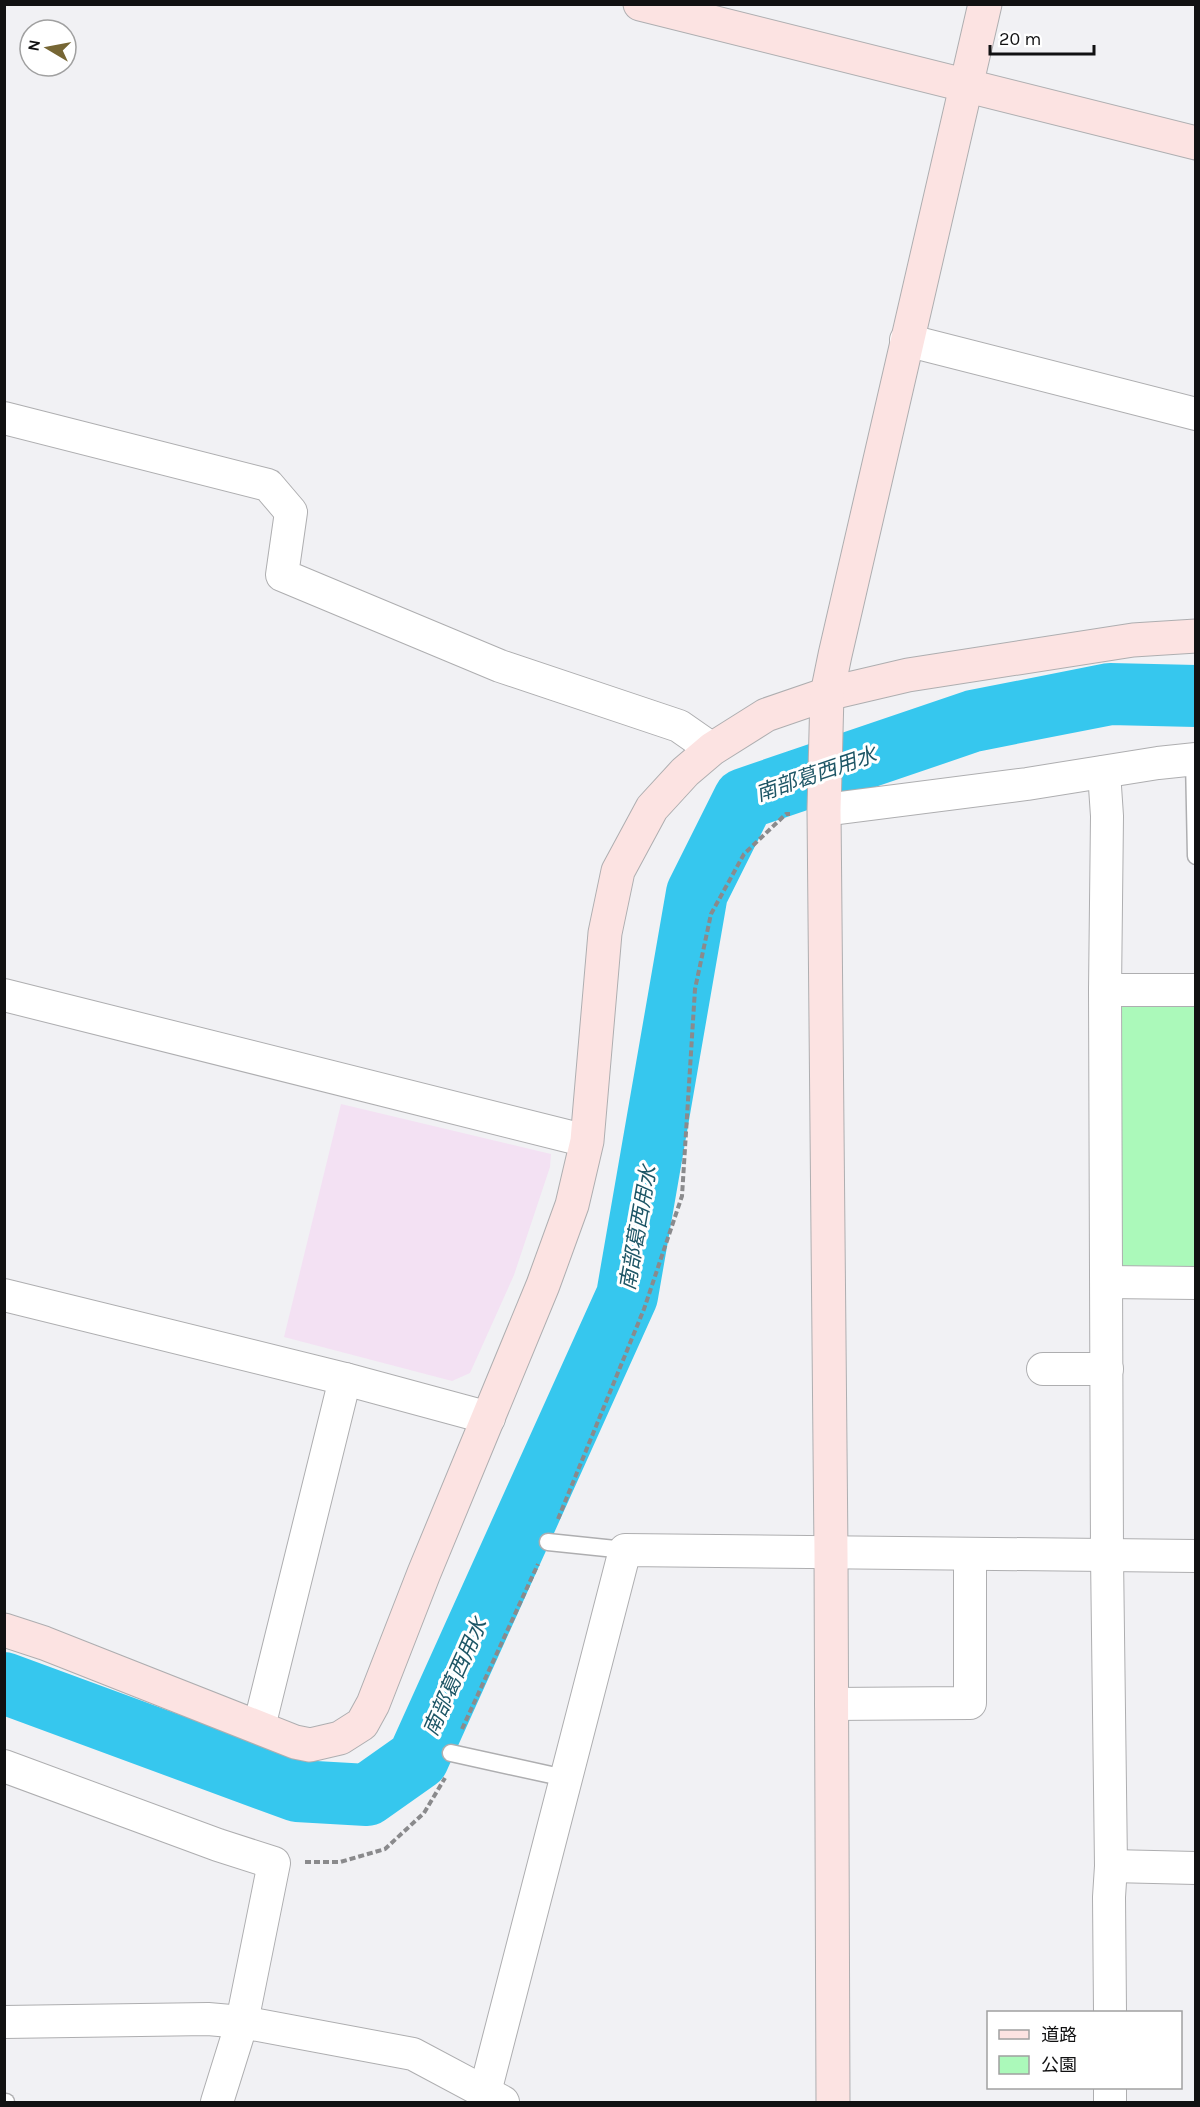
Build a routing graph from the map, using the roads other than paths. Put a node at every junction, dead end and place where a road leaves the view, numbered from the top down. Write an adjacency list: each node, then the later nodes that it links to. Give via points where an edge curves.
1 (640, 4): 3 (street)
2 (985, 4): 3 (street)
3 (967, 86): 4 (street); 5 (street)
4 (1196, 143)
5 (906, 340): 6 (street); 9 (street)
6 (1196, 414)
7 (4, 418): 10 (street, via 267,485 291,512 282,575 500,666 680,726)
8 (1196, 636): 9 (street, via 1133,640 919,674)
9 (827, 694): 10 (street, via 766,715); 13 (street)
10 (712, 750): 18 (street, via 652,808 618,871 605,933)
11 (1195, 759): 12 (street); 14 (lane)
12 (1104, 772): 13 (street); 15 (street)
13 (824, 810): 28 (street)
14 (1196, 856)
15 (1105, 990): 16 (street); 19 (street)
16 (1196, 990)
17 (4, 995): 18 (street)
18 (587, 1141): 25 (street, via 568,1215)
19 (1107, 1282): 20 (street); 23 (street)
20 (1196, 1283)
21 (4, 1295): 24 (street)
22 (1042, 1369): 23 (street)
23 (1107, 1369): 30 (street)
24 (345, 1379): 25 (street); 34 (street)
25 (489, 1418): 34 (street, via 362,1724 340,1738 310,1745)
26 (548, 1542): 27 (lane)
27 (625, 1550): 28 (street); 37 (street)
28 (831, 1552): 29 (street); 33 (street)
29 (970, 1554): 30 (street); 33 (street, via 970,1703)
30 (1107, 1556): 31 (street); 38 (street)
31 (1196, 1556)
32 (4, 1630): 34 (street)
33 (831, 1704): 45 (street)
34 (259, 1727)
35 (451, 1753): 37 (lane)
36 (4, 1766): 42 (street, via 274,1863)
37 (565, 1779): 43 (street)
38 (1111, 1866): 39 (street); 40 (street)
39 (1196, 1868)
40 (1110, 2011)
41 (4, 2022): 42 (street)
42 (242, 2022): 43 (street, via 413,2054); 44 (street)
43 (496, 2099)
44 (217, 2103)
45 (833, 2103)

